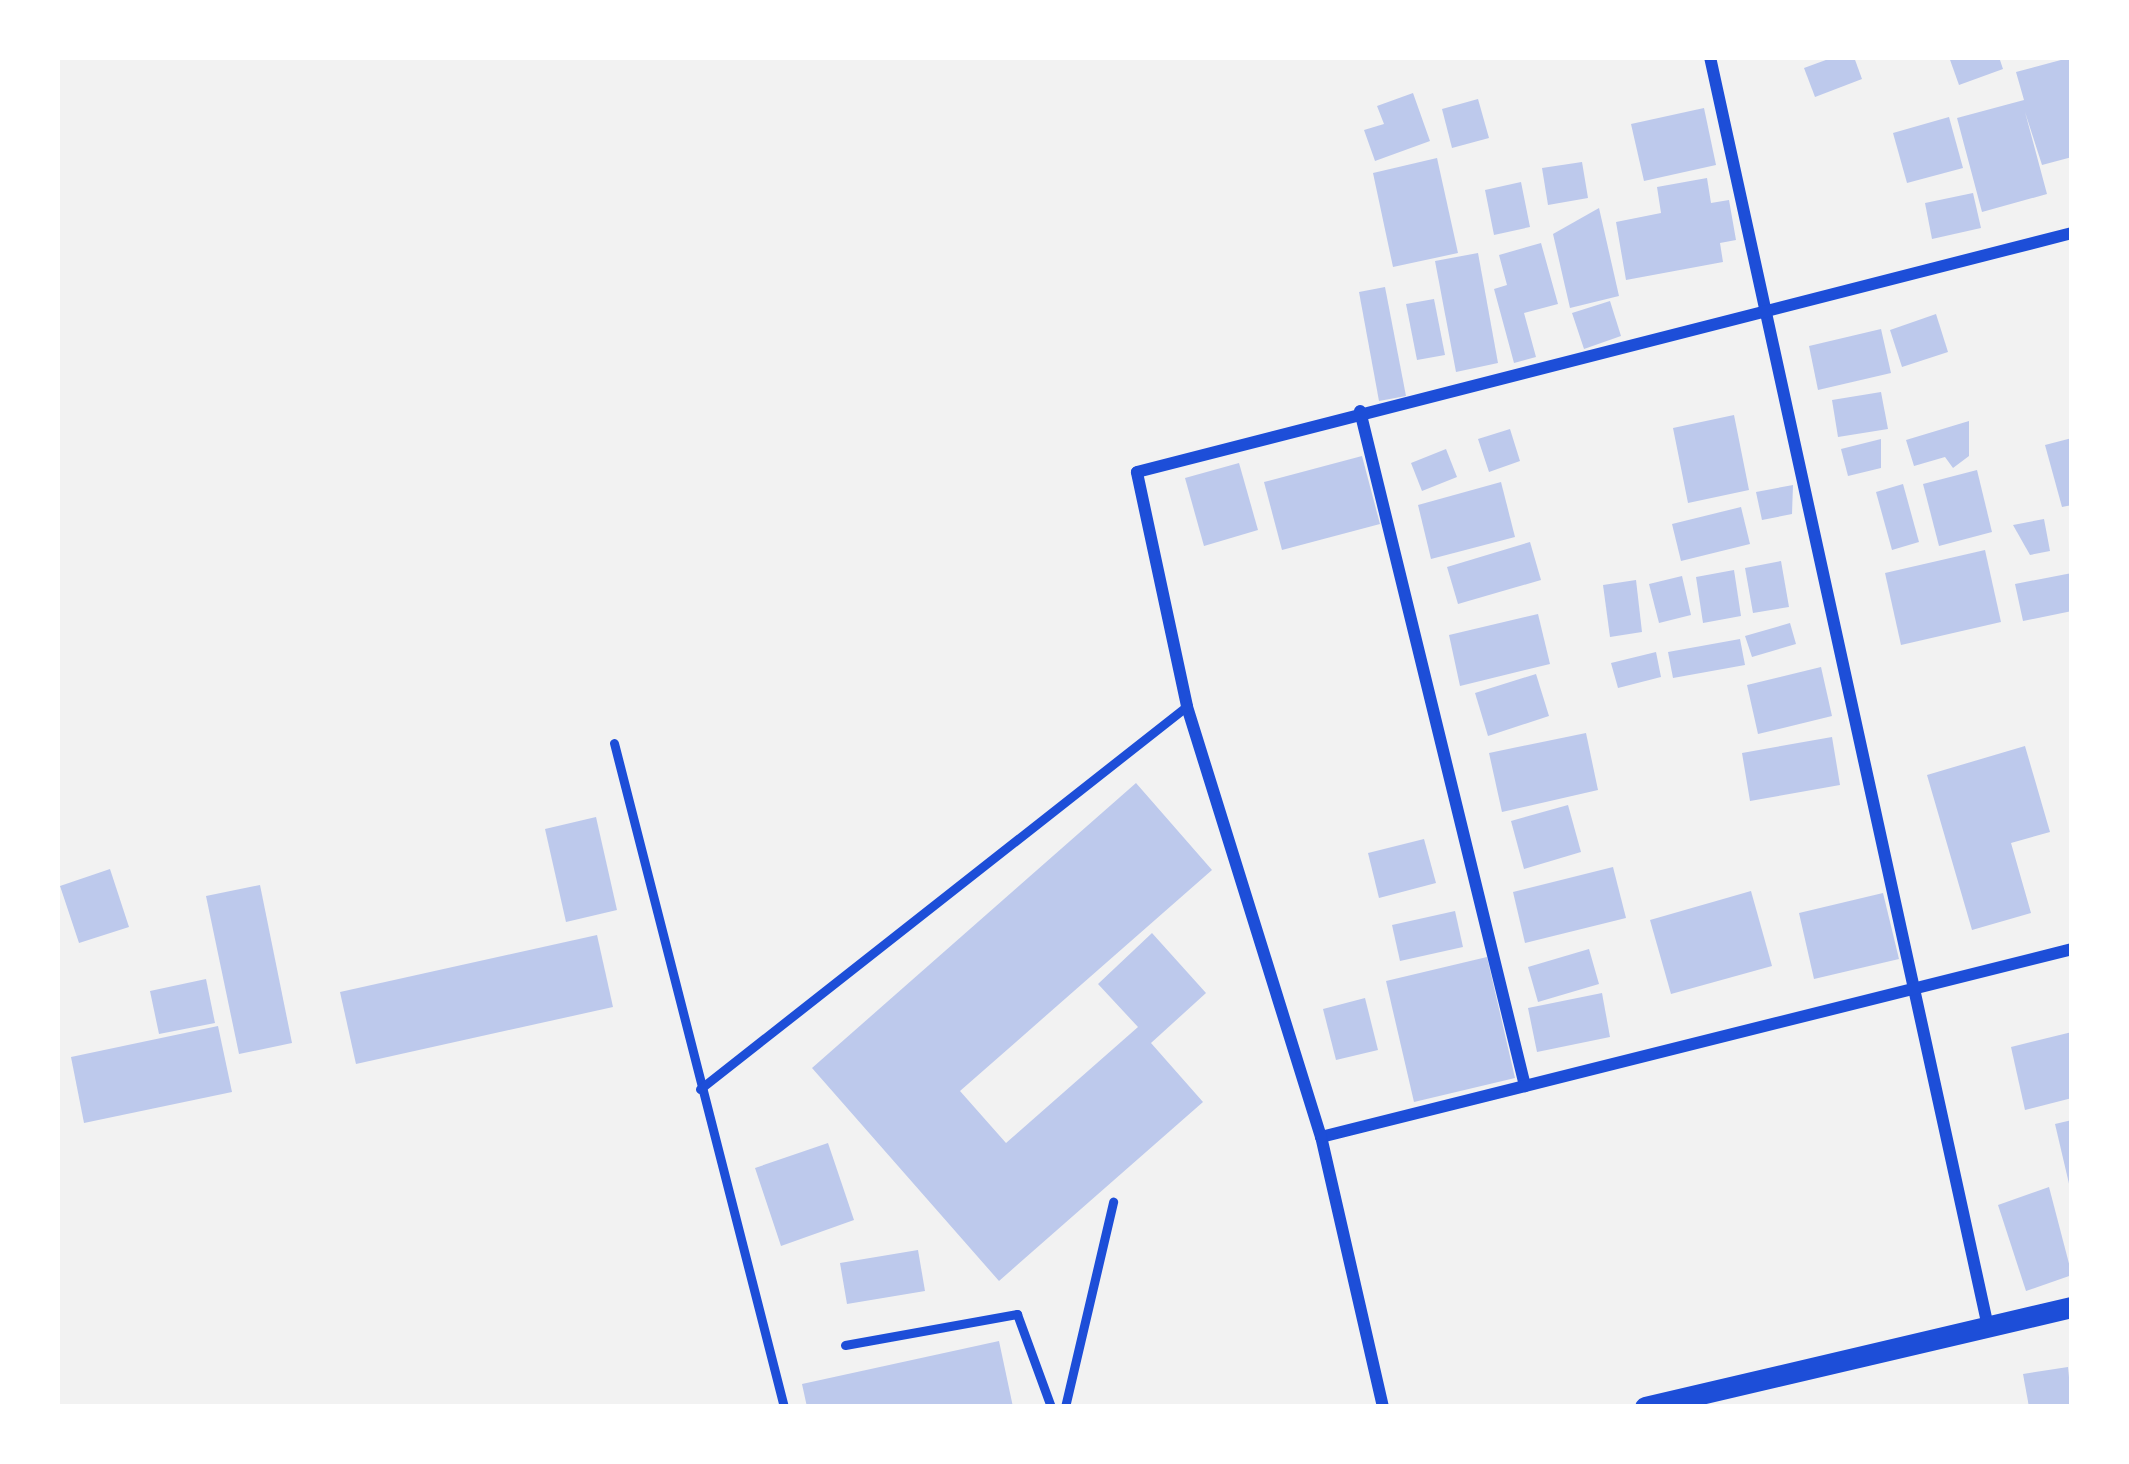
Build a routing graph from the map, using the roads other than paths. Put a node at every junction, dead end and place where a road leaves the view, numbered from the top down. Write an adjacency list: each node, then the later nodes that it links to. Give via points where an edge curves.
1 (1710, 57): 3 (street)
2 (2072, 233): 3 (street)
3 (1758, 313): 4 (street); 8 (street)
4 (1360, 411): 5 (street, via 1137,472); 9 (street)
5 (1187, 706): 10 (lane); 11 (street)
6 (614, 743): 10 (lane)
7 (2072, 949): 8 (street)
8 (1915, 988): 9 (street); 14 (street)
9 (1525, 1086): 11 (street)
10 (700, 1089): 16 (lane)
11 (1321, 1137): 19 (street)
12 (1113, 1202): 18 (lane)
13 (2072, 1306): 14 (street)
14 (1988, 1327): 20 (street)
15 (845, 1345): 17 (lane, via 1017,1314)
16 (784, 1407)
17 (1051, 1407)
18 (1066, 1407)
19 (1383, 1407)
20 (1645, 1407)

